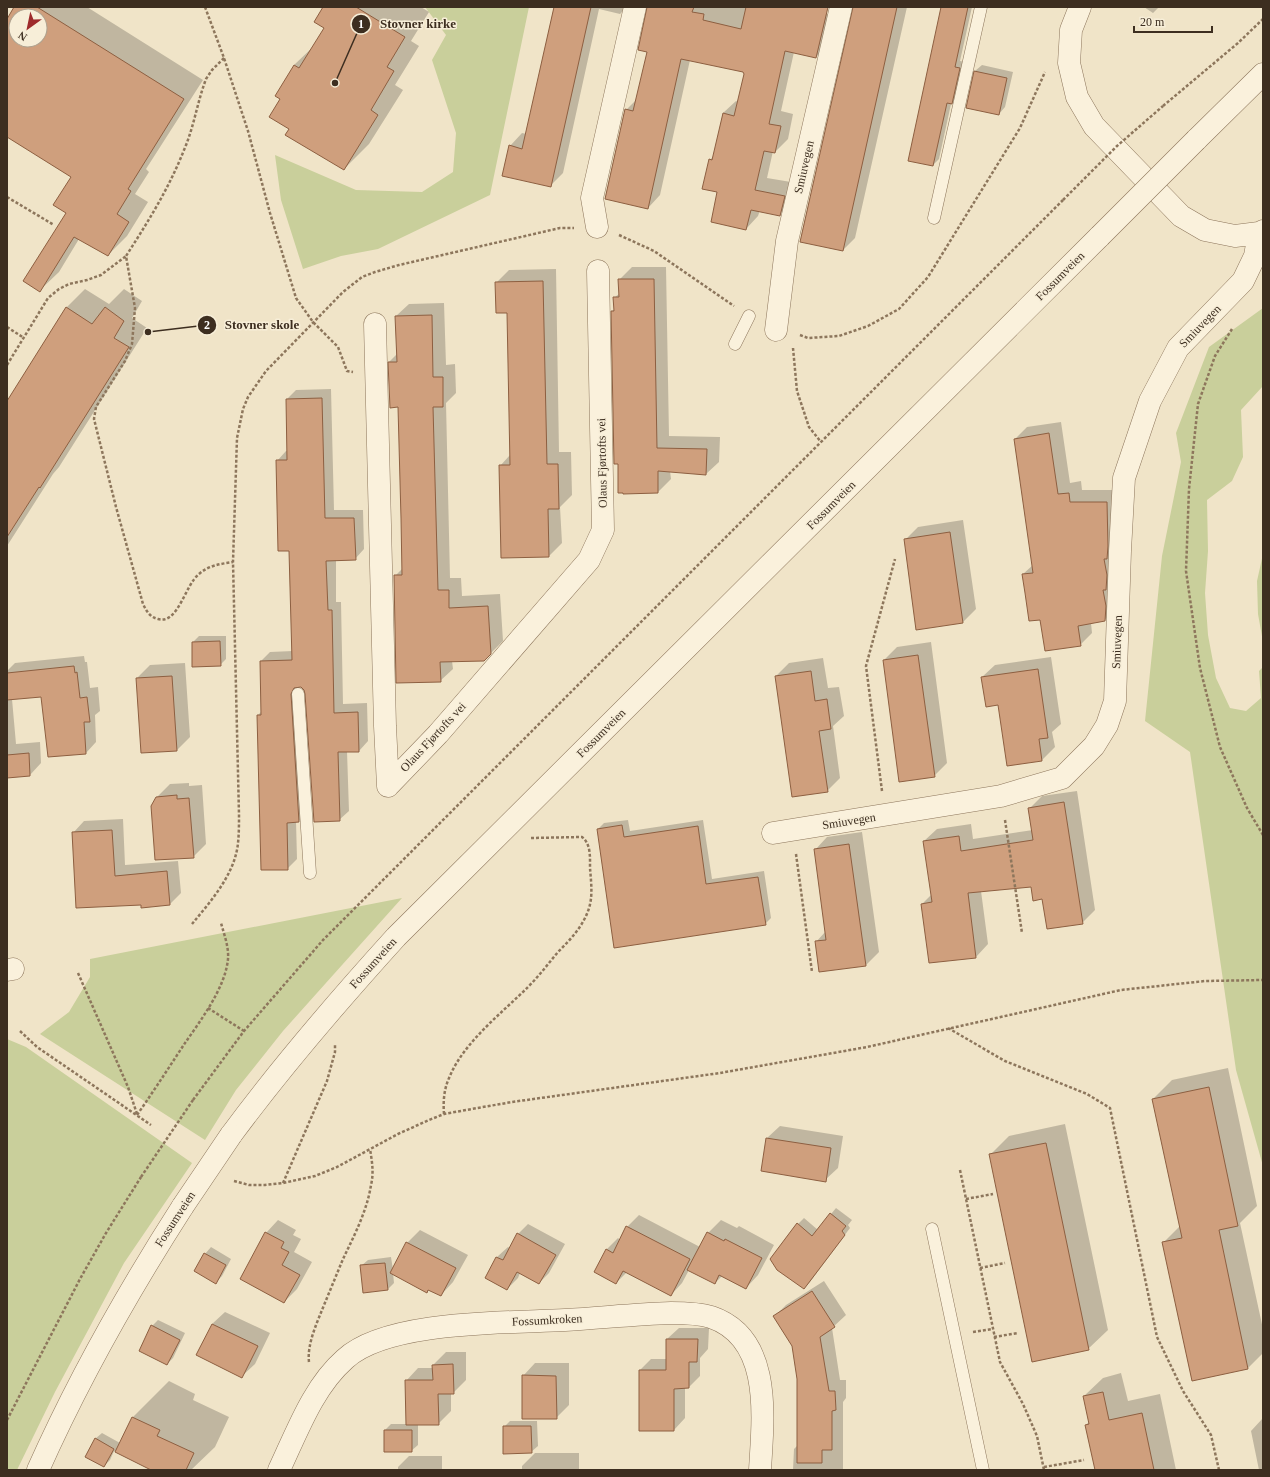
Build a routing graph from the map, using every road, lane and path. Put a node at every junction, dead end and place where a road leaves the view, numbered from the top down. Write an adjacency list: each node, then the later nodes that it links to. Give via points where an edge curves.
1 (205, 7): 7 (path)
2 (635, 7): 13 (street, via 592,198)
3 (841, 7): 23 (street, Smiuvegen, via 787,241)
4 (981, 7): 11 (lane)
5 (1080, 7): 8 (street, Smiuvegen, via 1071,30)
6 (1263, 19): 28 (path, bridge, via 1117,146)
7 (224, 58): 15 (path, via 206,79 184,150 170,182); 19 (path, via 248,131 292,286 301,307)
8 (1069, 64): 14 (street, Smiuvegen, via 1078,97 1094,126 1181,216 1205,230 1235,236); 23 (path, via 1047,69 1020,128 928,277 899,309 868,326 839,336 808,338)
9 (1263, 74): 69 (street, Fossumveien, bridge, via 396,937 322,1020 231,1135 154,1252 73,1395)
10 (7, 197): 12 (path)
11 (934, 218)
12 (54, 225)
13 (597, 227): 18 (path, via 654,251); 19 (path, via 560,228 375,272 353,283)
14 (1261, 232): 16 (street, Smiuvegen)
15 (126, 256): 24 (path, via 101,275 59,289 48,298); 30 (path, via 135,308 132,344 125,361 96,407 94,419 143,604 148,613 156,618 169,618 177,611 188,586 197,575 209,567)
16 (1259, 260): 32 (street, Smiuvegen, via 1243,281 1178,348 1150,401 1124,478 1115,701 1107,725 1094,746 1062,778)
17 (598, 271): 27 (street, Olaus Fjørtofts vei, via 603,530 589,560 438,734 388,786)
18 (749, 316): 25 (lane)
19 (314, 322): 27 (path, via 338,347 348,372); 30 (path, via 266,371 248,396 243,409 237,438)
20 (375, 324): 27 (street, Olaus Fjørtofts vei)
21 (1235, 324): 35 (path, via 1216,356 1198,404 1189,489 1186,571 1200,668 1220,747 1247,808)
22 (7, 327): 24 (path)
23 (784, 332): 28 (path, via 797,391 809,427)
24 (24, 338): 26 (path)
25 (735, 344)
26 (7, 364)
27 (376, 371)
28 (821, 442): 47 (path, via 323,940)
29 (895, 559): 33 (path, via 866,666)
30 (233, 562): 39 (path, via 240,815 238,844 234,862 225,880)
31 (298, 694): 37 (lane)
32 (1001, 796): 33 (street, Smiuvegen); 40 (path)
33 (885, 815): 34 (street, Smiuvegen)
34 (783, 832): 41 (path)
35 (1263, 835)
36 (529, 836): 49 (path, via 582,837 587,841 590,852 590,906 576,933 529,986 482,1031 462,1056 450,1075 443,1099)
37 (310, 873)
38 (221, 922): 44 (path, via 228,957 221,982)
39 (192, 924)
40 (1022, 933)
41 (812, 972)
42 (78, 973): 50 (path, via 128,1087)
43 (1263, 980): 45 (path, via 1205,981 1121,990)
44 (208, 1008): 47 (path); 50 (path)
45 (947, 1028): 49 (path, via 866,1047 720,1073); 73 (path, via 1005,1061 1087,1094 1110,1108 1157,1338 1183,1391 1211,1435)
46 (20, 1031): 50 (path, via 37,1047)
47 (244, 1032): 66 (path, bridge, via 193,1100 106,1233)
48 (336, 1044): 55 (path, via 327,1081)
49 (444, 1114): 52 (path)
50 (137, 1115): 51 (path)
51 (151, 1125)
52 (370, 1149): 55 (path, via 315,1176); 61 (path, via 373,1175 367,1202)
53 (960, 1170): 57 (path)
54 (234, 1181): 55 (path, via 249,1184)
55 (283, 1183)
56 (992, 1194): 57 (path)
57 (966, 1199): 60 (path)
58 (932, 1229): 72 (lane)
59 (1006, 1263): 60 (path)
60 (980, 1268): 62 (path)
61 (316, 1328)
62 (993, 1329): 63 (path); 65 (path)
63 (969, 1333)
64 (1018, 1333): 65 (path)
65 (994, 1337): 68 (path, via 1000,1362 1037,1436)
66 (7, 1420)
67 (1084, 1460): 68 (path)
68 (1044, 1469)
69 (38, 1470)
70 (279, 1470): 71 (street, Fossumkroken, via 322,1385 346,1357 359,1348 400,1334 457,1326 671,1312 711,1317 741,1336 751,1351 759,1374 761,1400)
71 (760, 1470)
72 (983, 1470)
73 (1218, 1470)

